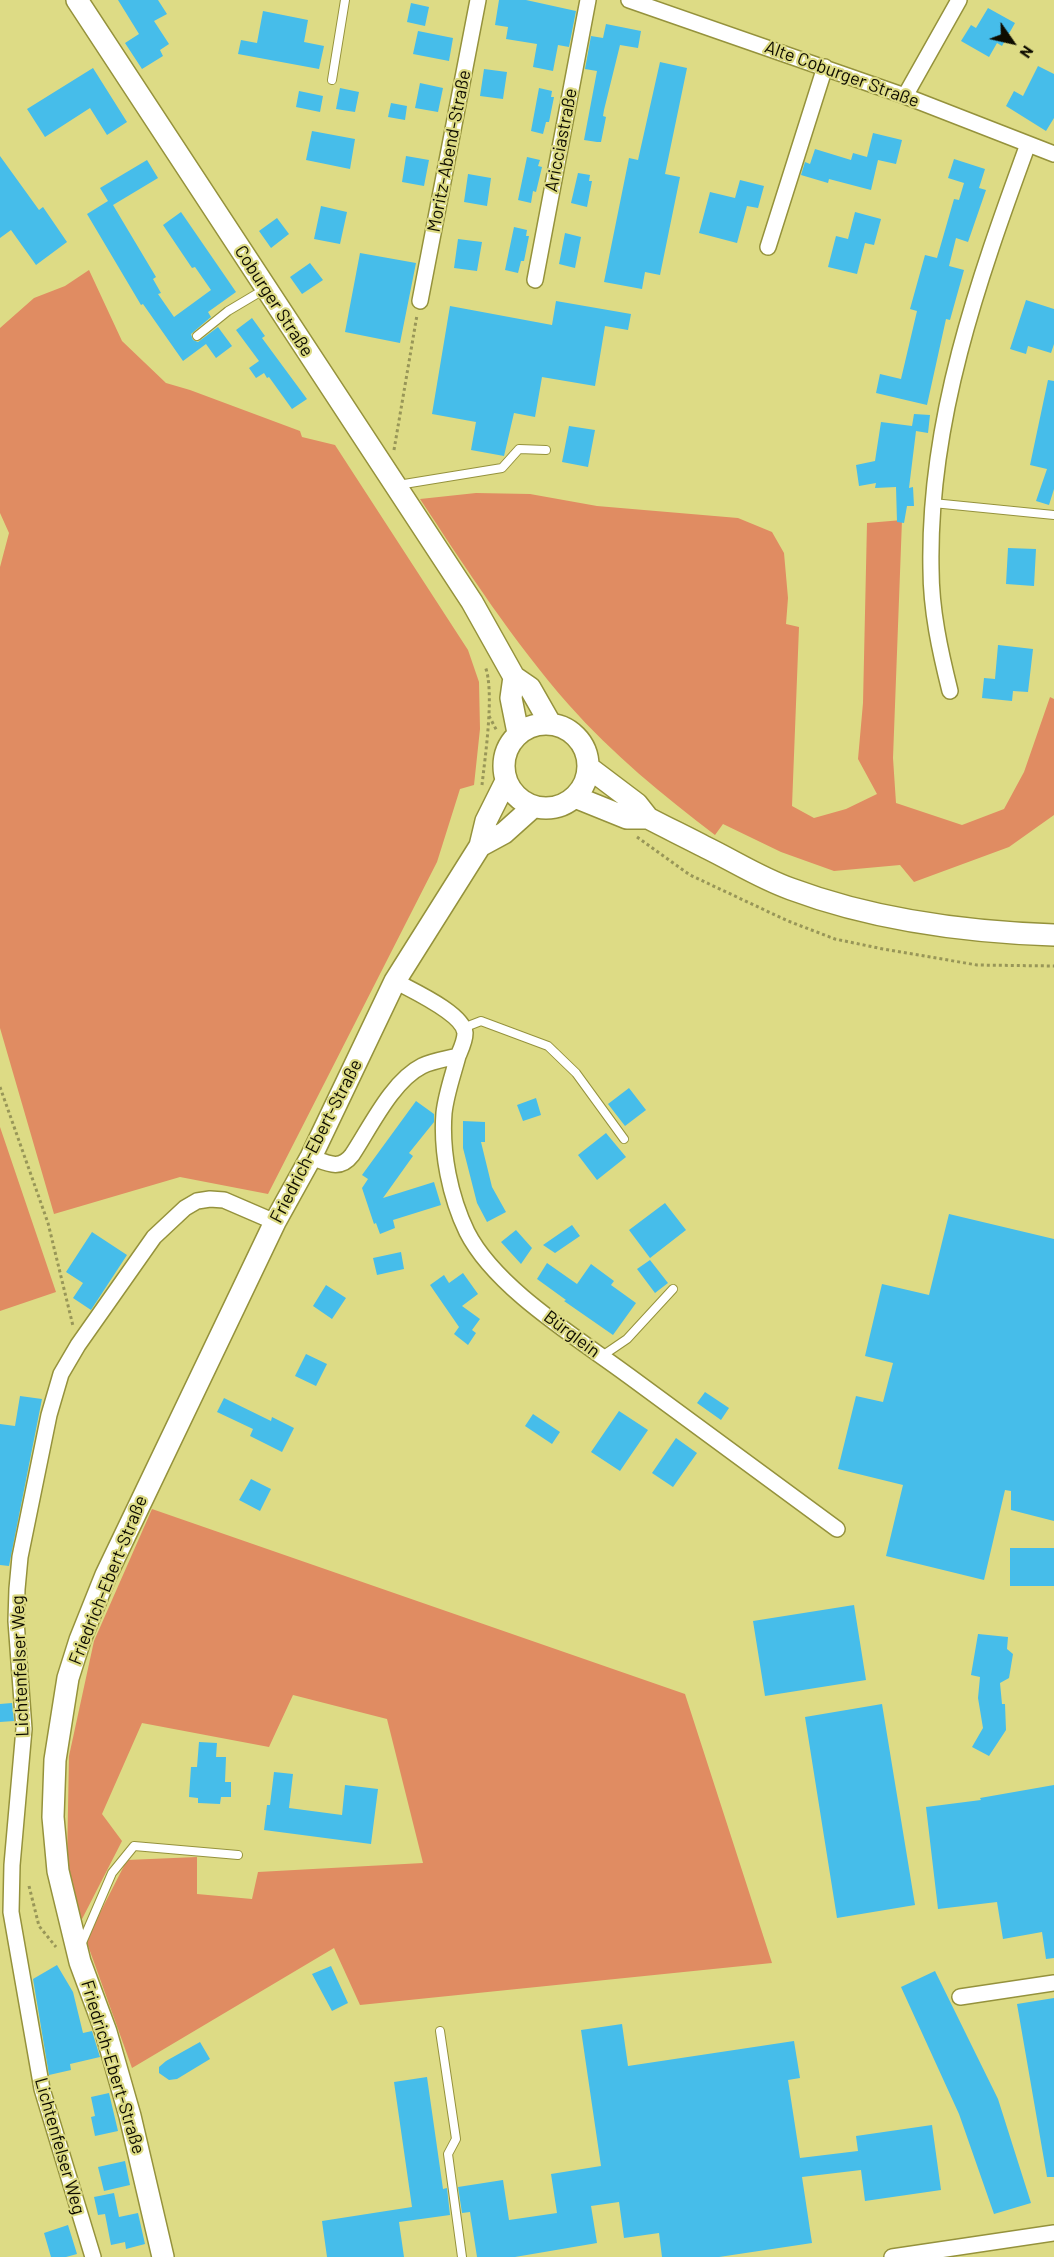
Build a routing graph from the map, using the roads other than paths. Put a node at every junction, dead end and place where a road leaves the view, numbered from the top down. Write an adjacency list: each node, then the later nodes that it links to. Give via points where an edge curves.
1 (77, 0): 14 (street, Coburger Straße)
2 (345, 0): 8 (lane)
3 (478, 0): 15 (street, Moritz-Abend-Straße)
4 (588, 0): 13 (street, Aricciastraße)
5 (629, 0): 7 (street, Alte Coburger Straße)
6 (959, 0): 9 (street)
7 (825, 67): 9 (street, Alte Coburger Straße); 12 (street)
8 (332, 80)
9 (905, 96): 10 (street, Alte Coburger Straße)
10 (1028, 144): 11 (street, Alte Coburger Straße); 19 (street, via 968,315)
11 (1052, 150)
12 (768, 247)
13 (535, 280)
14 (265, 288): 16 (lane); 18 (street, Coburger Straße)
15 (420, 301)
16 (197, 336)
17 (546, 450): 18 (lane, via 519,450 502,468)
18 (392, 481): 21 (street, Coburger Straße, via 472,602)
19 (933, 503): 20 (lane); 22 (street, via 934,613)
20 (1054, 515)
21 (514, 676): 23 (street, Coburger Straße, via 530,688); 24 (street, via 511,698)
22 (950, 691)
23 (554, 724): 24 (street, via 534,725); 25 (street, via 568,730 583,746)
24 (518, 734): 26 (street, via 504,759)
25 (588, 767): 27 (street, via 585,783); 29 (street, via 637,804)
26 (506, 781): 28 (street, via 516,797); 30 (street, via 486,821)
27 (575, 797): 28 (street, via 553,808); 29 (street, via 627,818)
28 (533, 807): 30 (street)
29 (648, 818): 31 (street, via 749,871 831,902 921,922 1002,933)
30 (480, 846): 32 (street, Friedrich-Ebert-Straße)
31 (1054, 935)
32 (395, 981): 33 (street, via 443,1008); 36 (street, Friedrich-Ebert-Straße)
33 (463, 1028): 34 (street, Bürglein); 35 (lane, via 481,1021 548,1046 576,1073)
34 (458, 1056): 36 (street, via 423,1065 410,1074 390,1096 345,1163 337,1166); 39 (street, Bürglein, via 444,1113 445,1140 454,1201 468,1233 506,1281)
35 (624, 1139)
36 (311, 1157): 37 (street, Friedrich-Ebert-Straße)
37 (275, 1222): 42 (street, Friedrich-Ebert-Straße, via 111,1564 68,1678 56,1746 53,1817 60,1883); 47 (street, Lichtenfelser Weg, via 224,1200 210,1199 185,1208 154,1237 68,1360 55,1392 20,1557 16,1621 24,1730 11,1912 42,2089)
38 (673, 1289): 39 (lane, via 627,1339)
39 (602, 1356): 40 (street, Bürglein)
40 (837, 1529)
41 (238, 1855): 42 (lane, via 134,1846 112,1873)
42 (79, 1957): 48 (street, Friedrich-Ebert-Straße, via 130,2116)
43 (1054, 1983): 44 (street)
44 (960, 1997)
45 (440, 2031): 49 (lane, via 456,2139 448,2154)
46 (1054, 2232): 50 (street)
47 (93, 2257)
48 (163, 2257)
49 (462, 2257)
50 (892, 2257)

